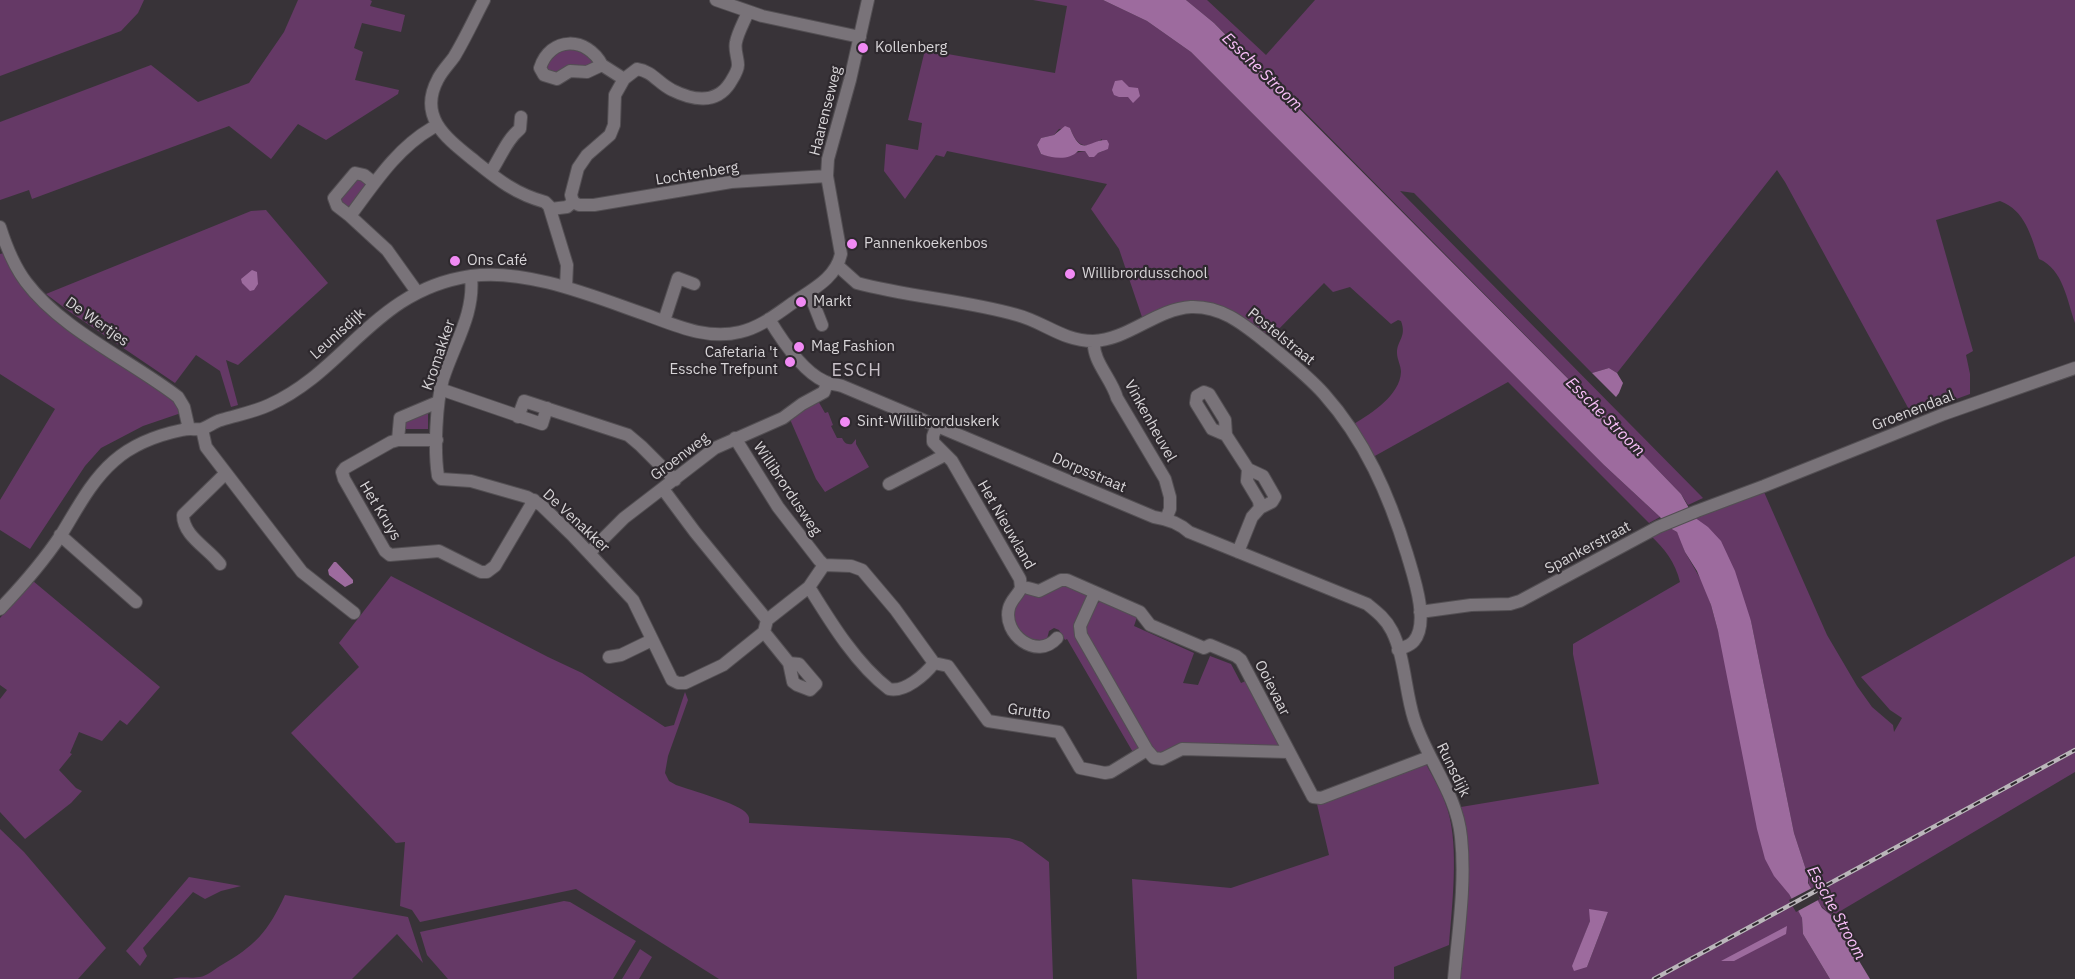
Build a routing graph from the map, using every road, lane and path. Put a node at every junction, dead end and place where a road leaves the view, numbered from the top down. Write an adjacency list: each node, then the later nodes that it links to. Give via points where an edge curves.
1 (484, 0): 10 (street, via 454,57 438,78 431,105 440,132)
2 (716, 0): 4 (street)
3 (868, 0): 5 (street, Haarenseweg)
4 (748, 12): 5 (street); 7 (street, via 735,45 736,73 716,96 705,100 675,92 644,70 637,69)
5 (860, 37): 11 (street, Haarenseweg, via 828,153)
6 (602, 65): 6 (street, via 593,52 575,43 550,51 540,68 544,75 557,79 570,71 587,72); 7 (street)
7 (624, 79): 13 (street, via 615,95 612,130 578,168)
8 (521, 117): 10 (street, via 520,129 512,135)
9 (432, 129): 12 (street, via 403,150)
10 (490, 173): 14 (street, via 514,191 545,202)
11 (827, 176): 13 (street, Lochtenberg, via 731,182 594,205); 17 (street, Haarenseweg, via 841,247)
12 (374, 183): 15 (street); 15 (street, via 355,173 334,198 337,206)
13 (573, 202): 14 (street)
14 (551, 209): 20 (street, via 567,265)
15 (350, 216): 21 (street, via 387,250)
16 (0, 227): 31 (street, De Wertjes, via 16,266 36,294 72,325 178,397)
17 (838, 266): 22 (street); 26 (street, Postelstraat, via 857,283 1019,315 1073,339)
18 (471, 276): 20 (street, Leunisdijk, via 508,276); 21 (street, Leunisdijk); 29 (street, Kromakker, via 469,313)
19 (694, 284): 24 (street, via 678,278)
20 (566, 287): 24 (street, Leunisdijk)
21 (417, 292): 32 (street, Leunisdijk, via 378,318 295,391 267,406)
22 (809, 292): 23 (street, Leunisdijk); 25 (street)
23 (769, 319): 24 (street, Leunisdijk, via 750,330 724,335); 28 (street, Dorpsstraat, via 801,363)
24 (664, 321)
25 (822, 325)
26 (1094, 341): 45 (street, Vinkenheuvel, via 1095,354 1117,398 1165,479 1170,497); 56 (street, Postelstraat, via 1126,332 1171,311 1202,308 1235,319 1290,363 1323,393 1365,451 1405,548)
27 (2075, 368): 42 (street, Groenendaal, via 1944,414)
28 (827, 383): 30 (street, Dorpsstraat); 34 (street, Groenweg, via 824,392 783,418)
29 (439, 396): 35 (street, via 400,418); 36 (street, Kromakker); 40 (street, via 518,417 524,401 628,435)
30 (937, 425): 37 (street, Het Nieuwland, via 933,442); 45 (street, Dorpsstraat)
31 (189, 429): 32 (street, Leunisdijk); 46 (street, Leunisdijk, via 135,446 112,462 88,490)
32 (202, 429): 38 (street, via 206,447)
33 (1226, 435): 47 (street, via 1248,469 1263,476 1275,496 1252,517)
34 (735, 438): 40 (street, Groenweg, via 715,448); 50 (street, Willibrordusweg, via 778,507)
35 (398, 440): 36 (street); 44 (street, Het Kruys, via 342,472 390,555 439,551 487,572 495,566)
36 (437, 440): 39 (street, Kromakker, via 437,470)
37 (945, 454): 41 (street); 59 (street, Het Nieuwland, via 1020,579 1022,588 1013,599 1008,616 1013,633 1025,644 1034,646 1053,643)
38 (226, 473): 49 (street, via 183,515 187,530); 57 (street, via 302,572)
39 (441, 479): 44 (street, De Venakker, via 471,481)
40 (675, 480): 43 (street, Groenweg)
41 (889, 484)
42 (1764, 486): 56 (street, Spankerstraat, via 1661,526 1520,601)
43 (663, 489): 48 (street, Groenweg, via 624,518); 58 (street)
44 (534, 500): 48 (street, De Venakker)
45 (1166, 519): 47 (street, Dorpsstraat)
46 (60, 535): 54 (street); 55 (street, Leunisdijk)
47 (1238, 552): 61 (street, Dorpsstraat, via 1367,604 1386,621)
48 (589, 553): 60 (street, De Venakker, via 633,600)
49 (220, 564)
50 (824, 565): 51 (street); 64 (street, via 862,570 896,609)
51 (809, 587): 58 (street); 64 (street, via 830,622 888,689 902,689)
52 (1029, 588): 53 (street, Ooievaar, via 1039,591 1067,580)
53 (1095, 592): 65 (street, via 1080,630); 66 (street, Ooievaar, via 1140,612 1150,624 1241,660)
54 (136, 602)
55 (0, 609)
56 (1420, 612): 61 (street, Postelstraat, via 1415,640)
57 (354, 613)
58 (766, 626): 60 (street, De Venakker, via 723,665 685,683 672,680); 63 (street)
59 (1056, 638)
60 (652, 640): 62 (street)
61 (1398, 650): 67 (street, Runsdijk, via 1414,718)
62 (609, 657)
63 (789, 663)
64 (934, 663): 65 (street, Grutto, via 948,666 988,721 1059,732 1080,768 1108,773)
65 (1147, 750): 66 (street, via 1158,760 1182,749)
66 (1288, 752): 67 (street, Ooievaar, via 1310,794 1317,799)
67 (1429, 757): 68 (street, Runsdijk, via 1449,792 1461,836)
68 (1454, 979)

